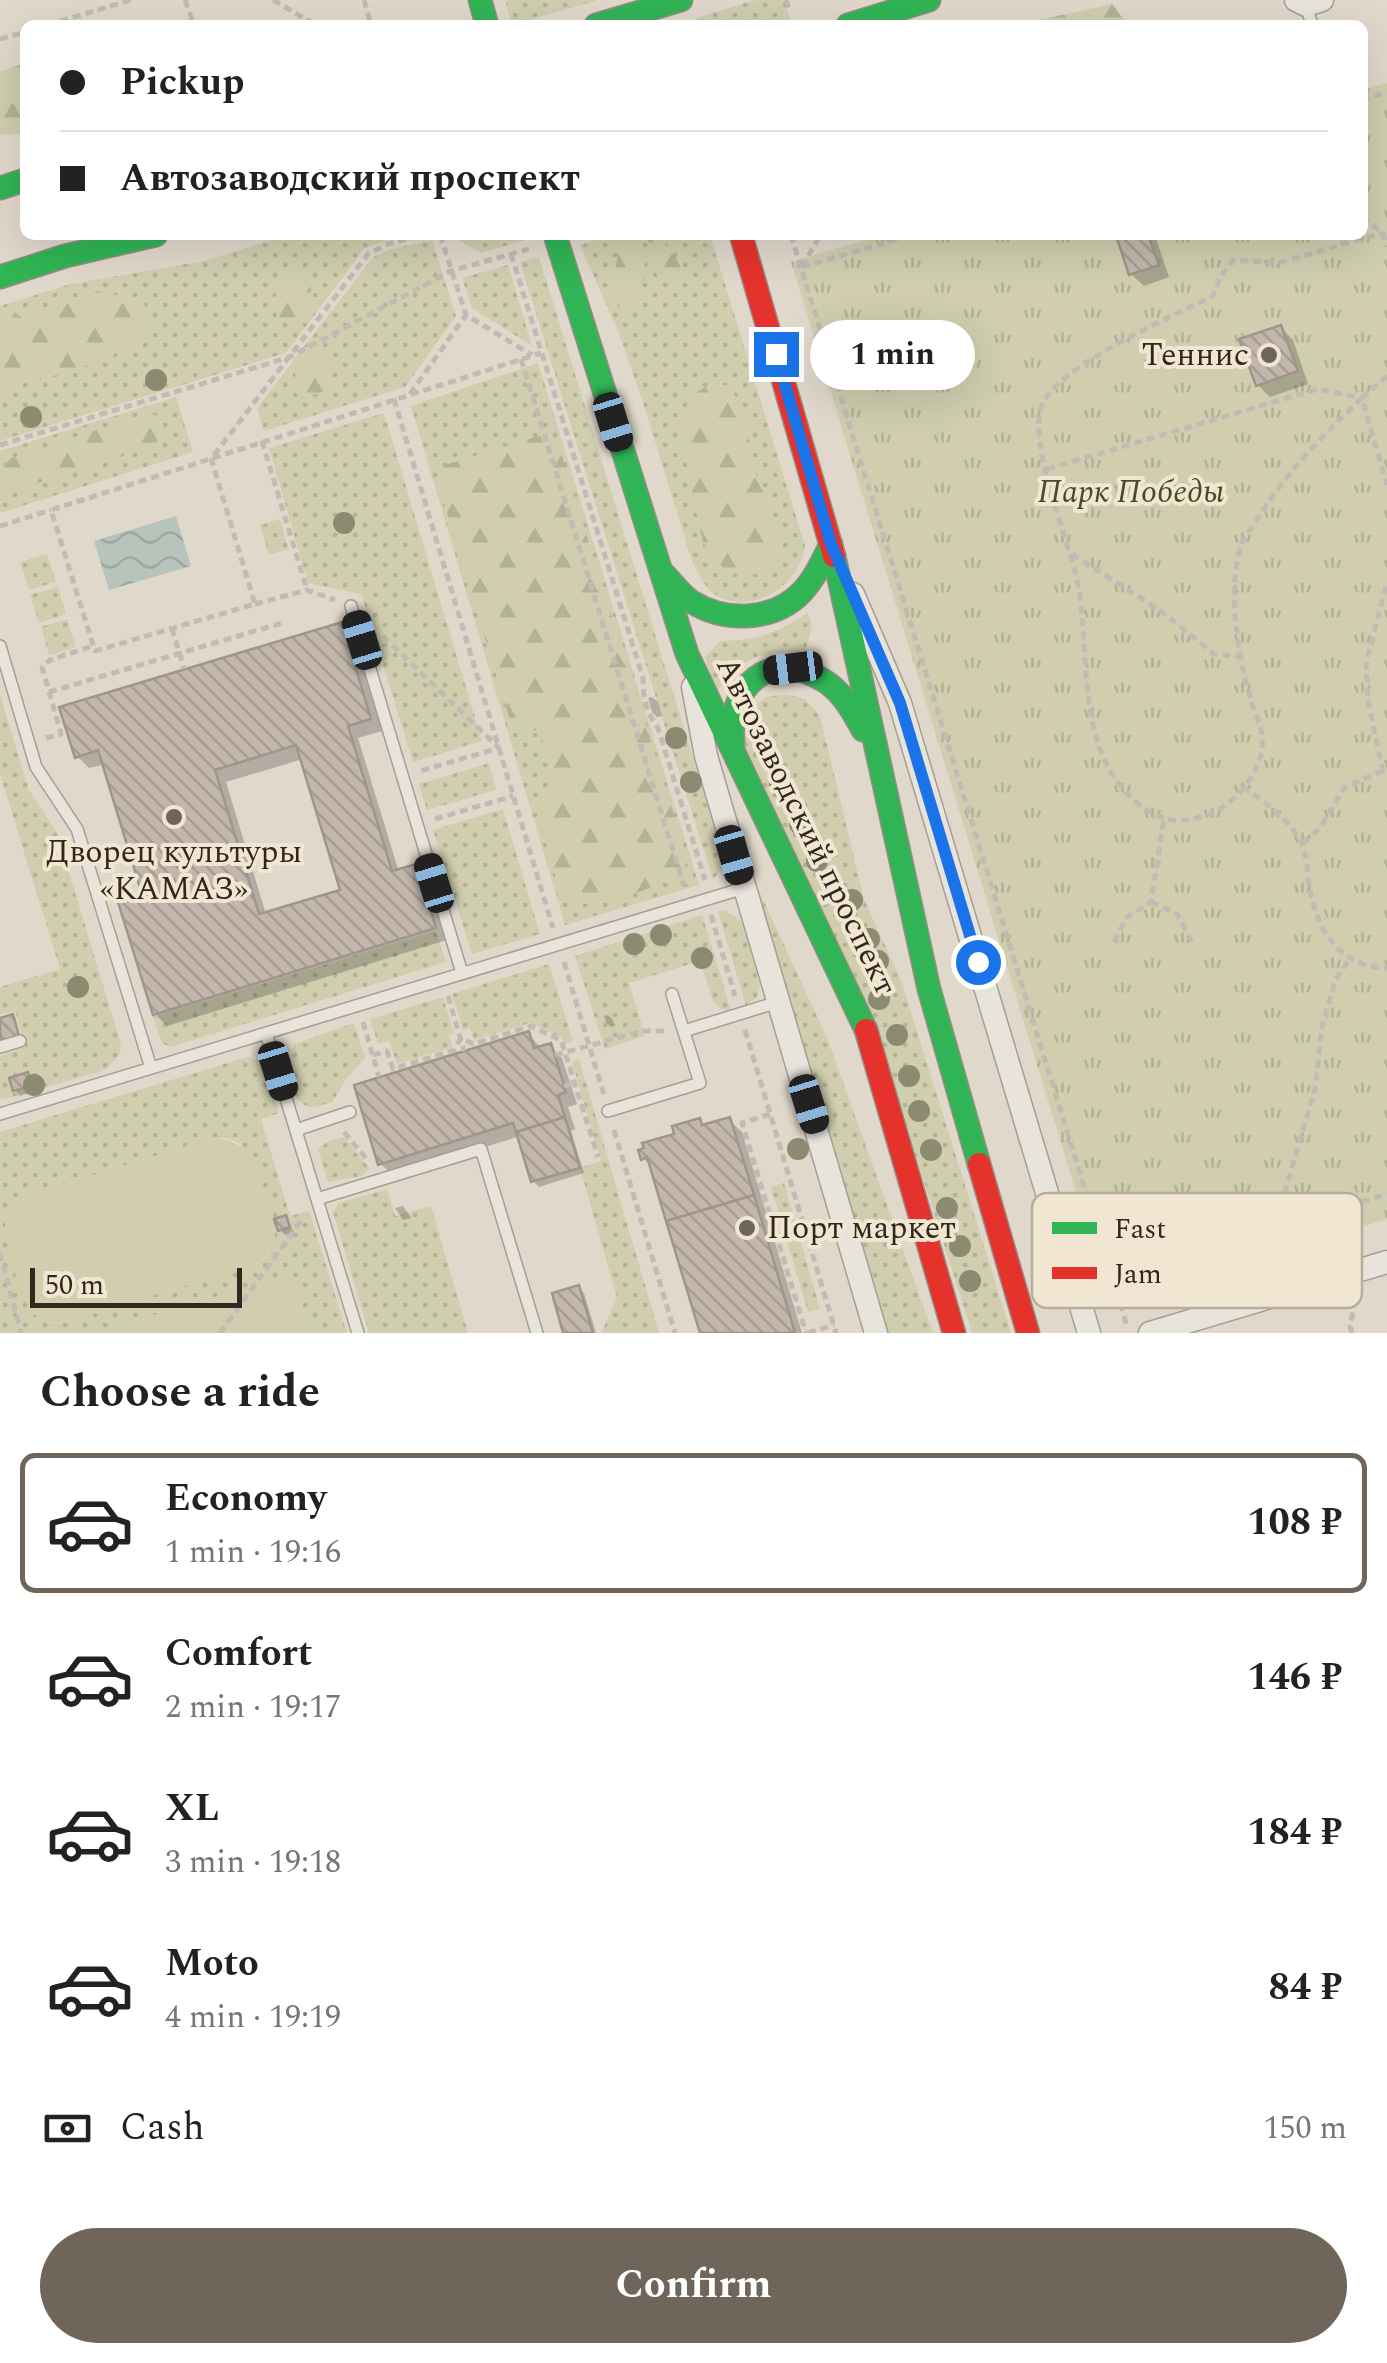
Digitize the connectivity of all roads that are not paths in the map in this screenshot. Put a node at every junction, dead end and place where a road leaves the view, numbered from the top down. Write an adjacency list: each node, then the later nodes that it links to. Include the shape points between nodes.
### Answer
1 (929, 0): 4 (street)
2 (673, 7): 3 (street)
3 (617, 20)
4 (864, 20)
5 (75, 240): 9 (street)
6 (134, 240): 9 (street)
7 (550, 240): 12 (street, Автозаводский проспект)
8 (742, 240): 11 (street, Автозаводский проспект)
9 (64, 256): 10 (street)
10 (0, 277)
11 (831, 544): 12 (street, via 800,594 754,616 722,615 689,600); 16 (street, Автозаводский проспект); 31 (street, via 900,703)
12 (658, 567): 15 (street, Автозаводский проспект)
13 (351, 606): 19 (lane)
14 (0, 646): 26 (lane, via 36,767 77,830)
15 (687, 654): 17 (street, Автозаводский проспект); 18 (street, via 706,756)
16 (874, 746): 17 (street, via 839,694 793,668 751,679 737,694 730,716); 41 (street, Автозаводский проспект, via 929,989)
17 (738, 759): 40 (street, Автозаводский проспект, via 865,1025)
18 (744, 888): 19 (lane); 21 (street)
19 (462, 974): 23 (lane)
20 (672, 994): 22 (lane)
21 (778, 1002): 22 (lane); 39 (street)
22 (684, 1031): 27 (lane, via 700,1083)
23 (266, 1033): 26 (lane); 30 (lane)
24 (20, 1041): 25 (lane)
25 (0, 1047)
26 (152, 1068): 29 (lane)
27 (608, 1111)
28 (350, 1112): 30 (lane)
29 (0, 1114)
30 (296, 1130): 32 (lane)
31 (1047, 1193)
32 (317, 1199): 37 (lane); 38 (lane, via 481,1149)
33 (1387, 1262): 34 (street)
34 (1362, 1270)
35 (1082, 1308): 42 (street)
36 (1233, 1308): 43 (street)
37 (358, 1333)
38 (537, 1333)
39 (876, 1333)
40 (954, 1333)
41 (1028, 1333)
42 (1089, 1333)
43 (1150, 1333)

